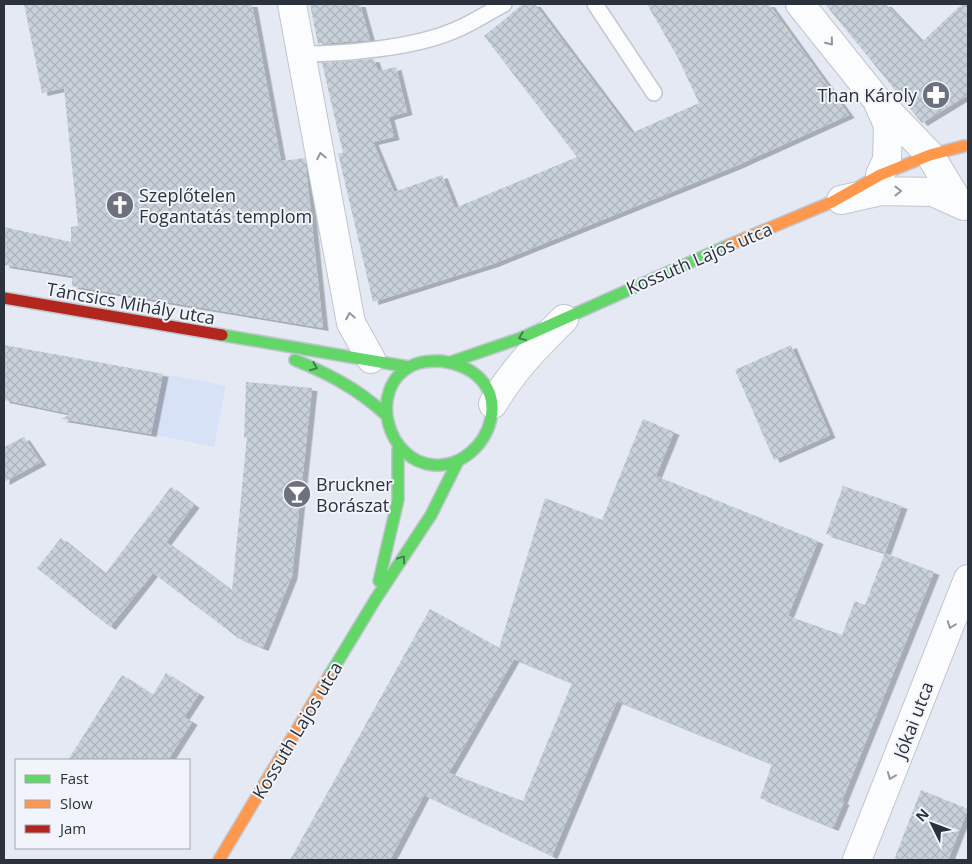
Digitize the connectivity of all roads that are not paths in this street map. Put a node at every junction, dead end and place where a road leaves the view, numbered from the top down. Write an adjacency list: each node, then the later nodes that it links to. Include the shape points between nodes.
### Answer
1 (292, 4): 5 (street)
2 (504, 4): 5 (lane, via 453,31 400,45)
3 (595, 4): 6 (lane)
4 (800, 4): 7 (street, one-way to 7)
5 (301, 54): 16 (street, one-way to 5, via 351,323)
6 (654, 94)
7 (877, 100): 9 (street); 10 (street, via 888,125 887,160)
8 (966, 145): 9 (street, Kossuth Lajos utca); 11 (street, via 953,162)
9 (930, 155): 10 (street, Kossuth Lajos utca); 11 (street)
10 (880, 175): 12 (street, Kossuth Lajos utca)
11 (959, 199): 12 (street, Kossuth Lajos utca, one-way to 11, via 881,191 933,192)
12 (832, 202): 14 (street, Kossuth Lajos utca)
13 (4, 298): 15 (street, Táncsics Mihály utca)
14 (566, 317): 17 (street, Kossuth Lajos utca, one-way to 17, via 521,338); 19 (street, Kossuth Lajos utca, via 529,353)
15 (252, 342): 16 (street, Táncsics Mihály utca); 20 (street, Táncsics Mihály utca, one-way to 20, via 348,383 364,393)
16 (371, 360): 18 (street, Táncsics Mihály utca)
17 (451, 362): 18 (street, via 425,362); 19 (street, via 478,376 488,389)
18 (409, 367): 20 (street, via 392,387)
19 (493, 404): 22 (street, via 490,424 480,441)
20 (385, 414): 21 (street)
21 (398, 449): 22 (street, via 412,459 431,465 442,466); 24 (street, Kossuth Lajos utca, via 398,500)
22 (458, 461): 24 (street, Kossuth Lajos utca, one-way to 22, via 431,515)
23 (968, 580): 26 (street, Jókai utca, one-way to 26)
24 (375, 600): 25 (street, Kossuth Lajos utca)
25 (218, 860)
26 (857, 860)

